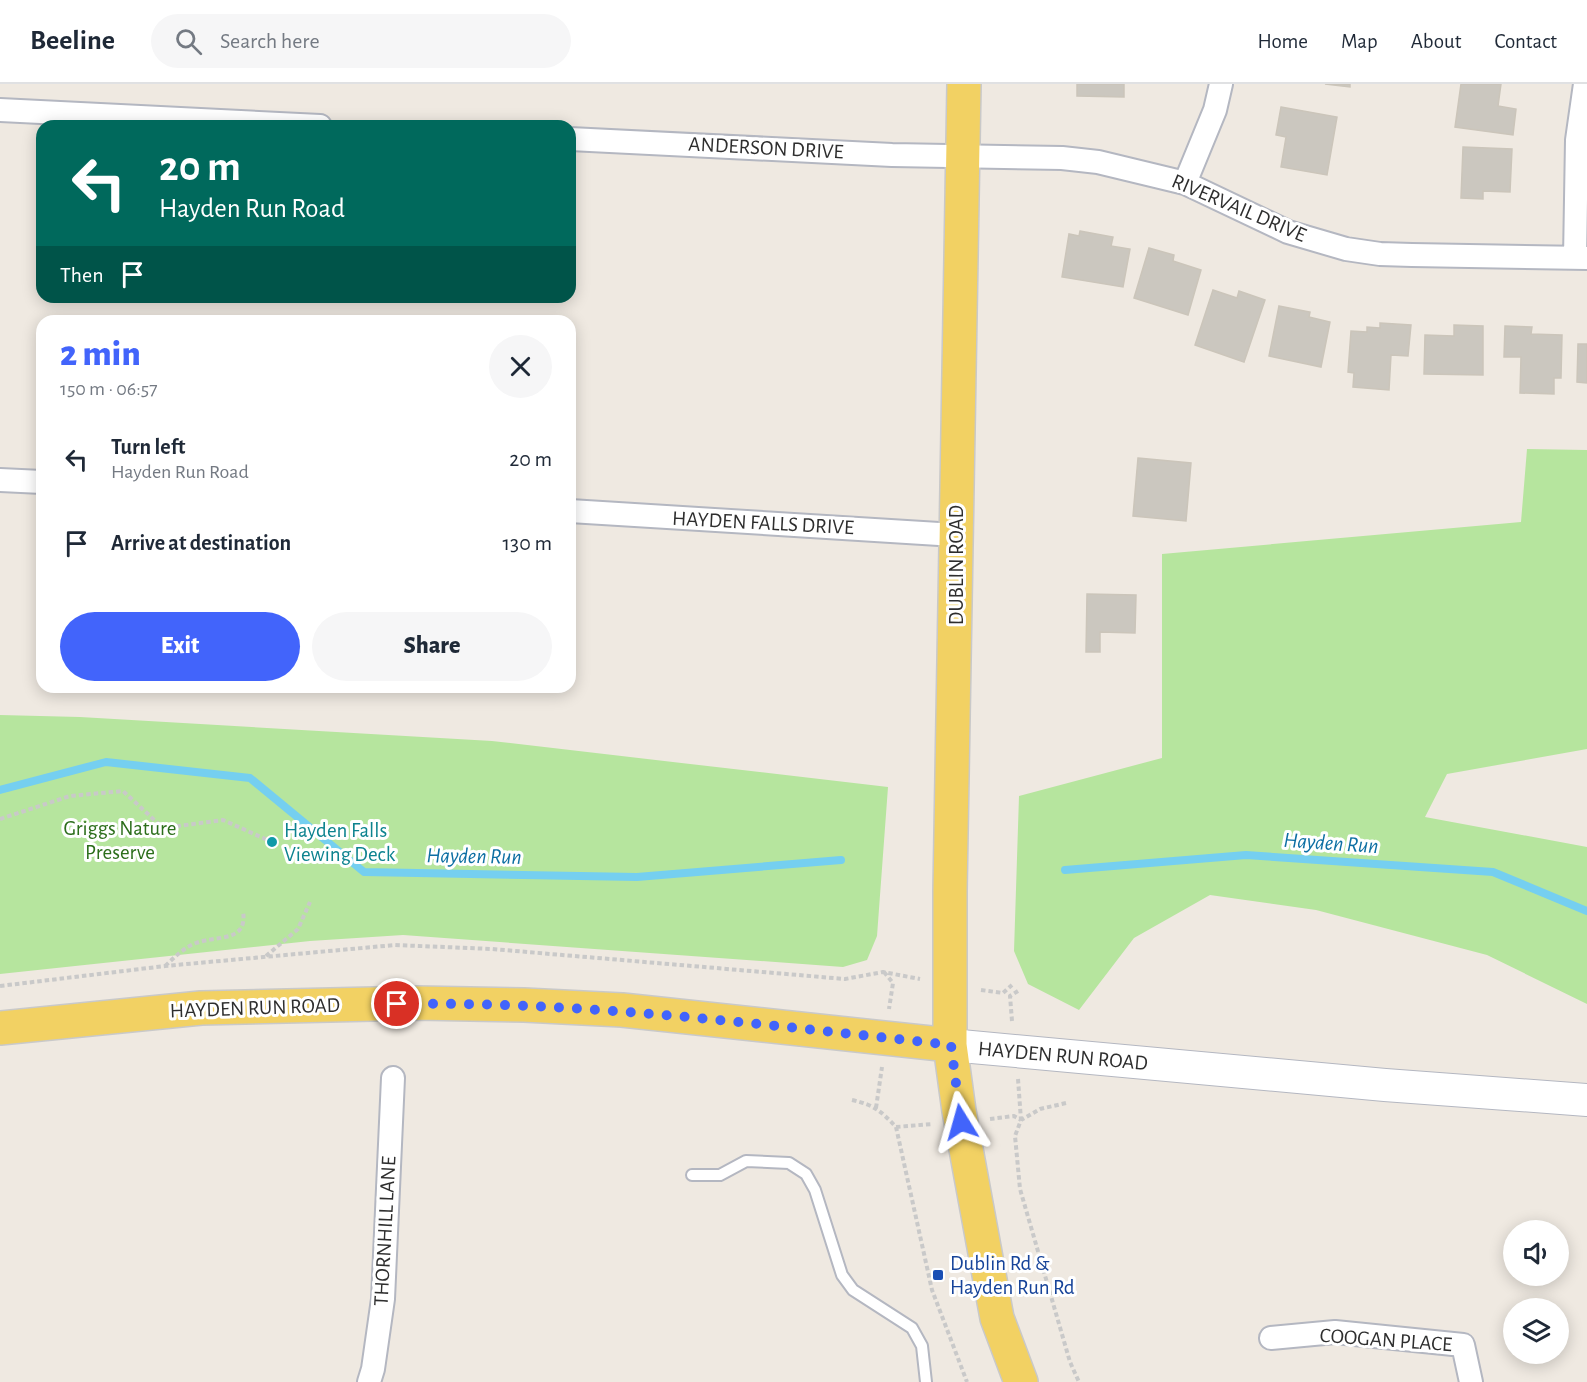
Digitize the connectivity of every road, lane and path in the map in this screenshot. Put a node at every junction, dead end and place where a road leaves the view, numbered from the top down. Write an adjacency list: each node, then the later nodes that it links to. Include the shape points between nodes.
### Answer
1 (964, 84): 7 (main road, DUBLIN ROAD)
2 (1221, 84): 8 (street, via 1215,110)
3 (1585, 84): 9 (street, via 1577,140)
4 (0, 110): 5 (street)
5 (200, 120)
6 (576, 139): 7 (street, ANDERSON DRIVE)
7 (963, 156): 8 (street, RIVERVAIL DRIVE, via 1098,162); 13 (main road, DUBLIN ROAD)
8 (1185, 183): 9 (street, RIVERVAIL DRIVE, via 1288,232 1346,249 1380,254)
9 (1581, 258)
10 (0, 480): 11 (street)
11 (36, 482)
12 (576, 512): 13 (street, HAYDEN FALLS DRIVE)
13 (955, 535): 23 (main road, DUBLIN ROAD)
14 (0, 819): 15 (path, via 70,796 123,791 163,828 223,820)
15 (272, 842)
16 (310, 902): 18 (path, via 297,929)
17 (243, 911): 19 (path, via 245,922 241,930 198,942)
18 (265, 956): 19 (path); 20 (path, via 395,945 492,949 846,980)
19 (165, 966): 21 (path)
20 (883, 972)
21 (0, 986)
22 (0, 1028): 23 (main road, HAYDEN RUN ROAD, via 201,1008 477,1004 622,1010)
23 (951, 1045): 26 (main road, HAYDEN RUN ROAD); 33 (main road, DUBLIN ROAD, via 959,1111 997,1318)
24 (393, 1078): 30 (street, THORNHILL LANE, via 383,1299)
25 (852, 1100): 32 (path, via 881,1111 896,1127 932,1290)
26 (1587, 1100)
27 (1066, 1103): 34 (path, via 1040,1109 1022,1120 1015,1136 1020,1189)
28 (692, 1175): 31 (lane, via 720,1175 746,1161 789,1163 806,1174 815,1190 842,1275 853,1290 912,1328 922,1346)
29 (1271, 1338): 35 (street, COOGAN PLACE, via 1335,1332 1463,1345)
30 (369, 1382)
31 (926, 1382)
32 (967, 1382)
33 (1021, 1382)
34 (1079, 1382)
35 (1471, 1382)

